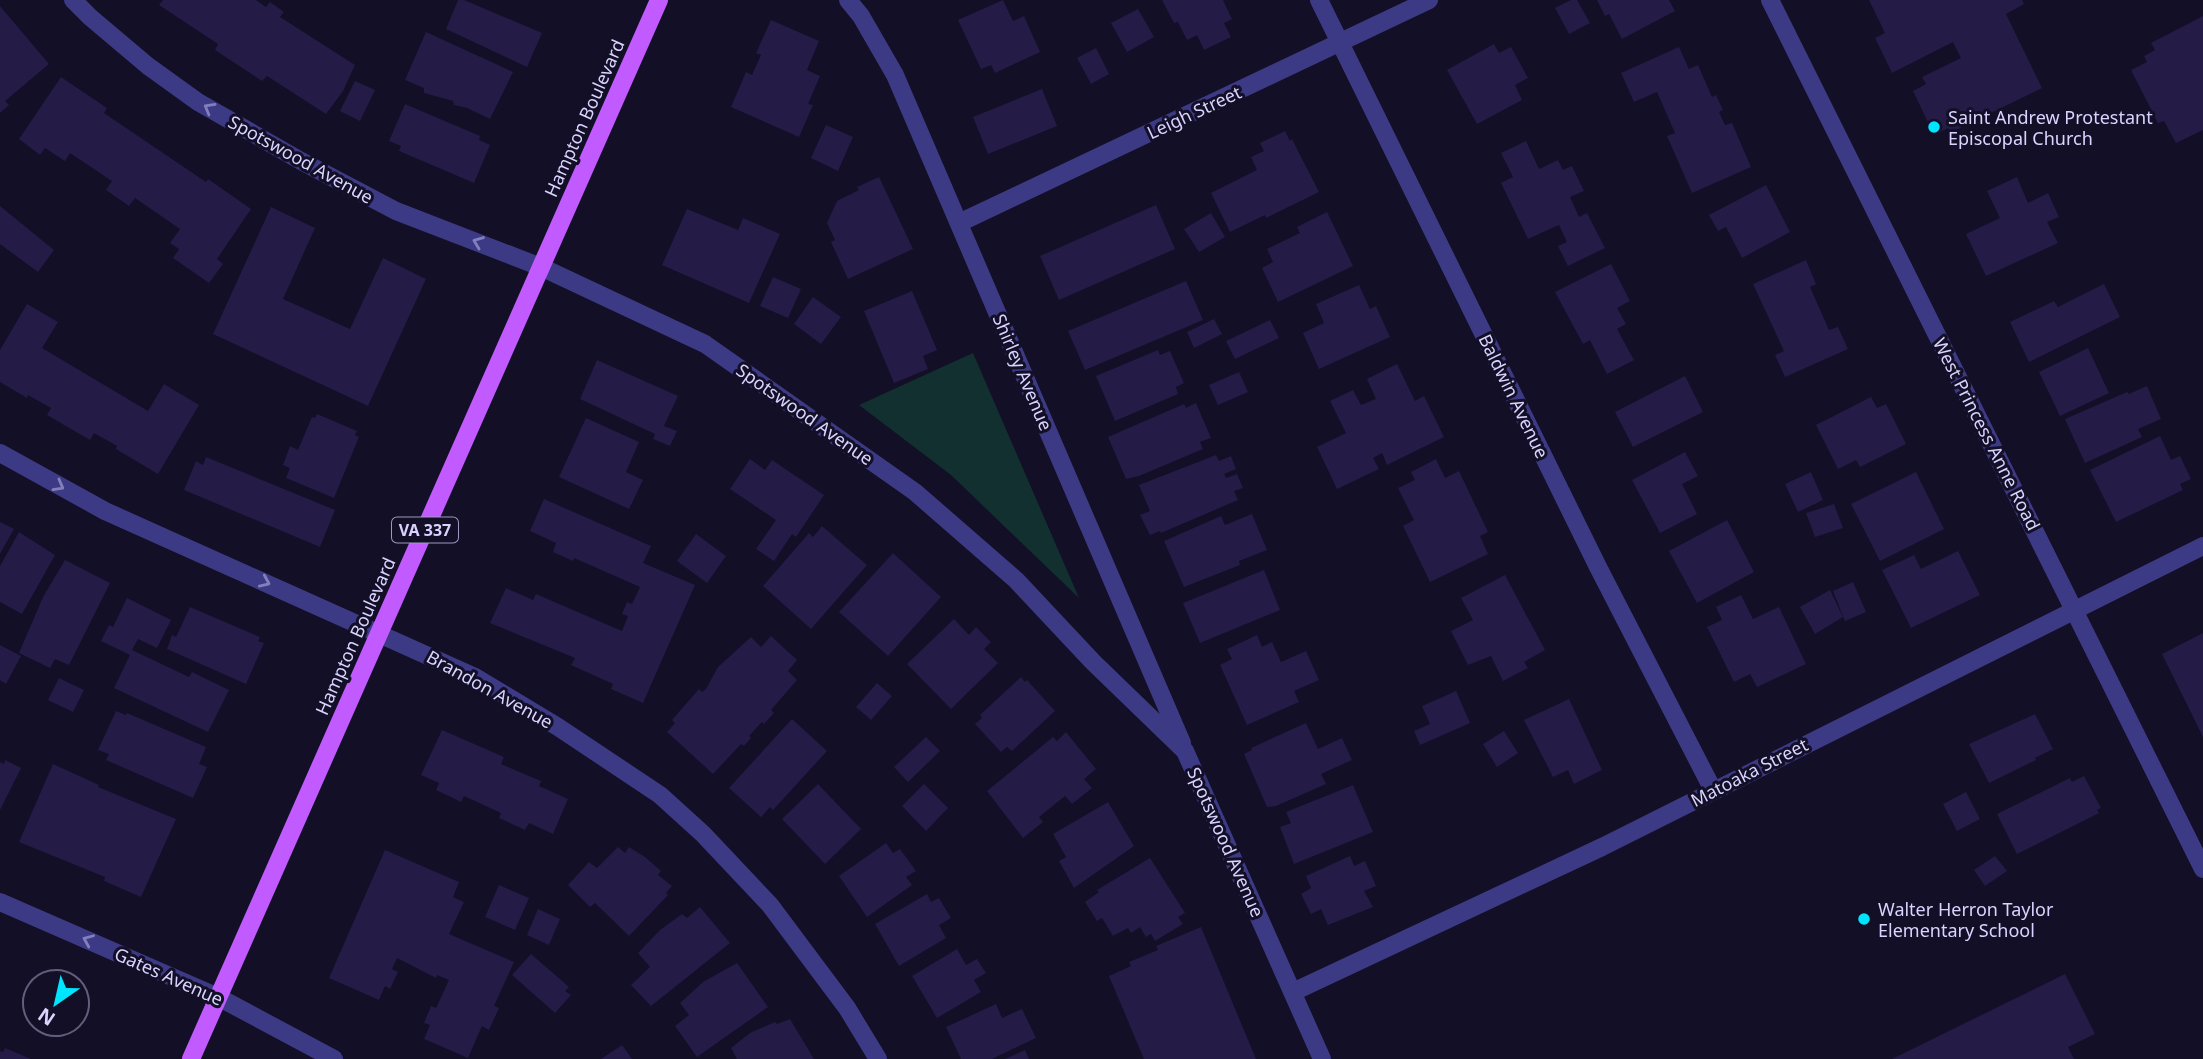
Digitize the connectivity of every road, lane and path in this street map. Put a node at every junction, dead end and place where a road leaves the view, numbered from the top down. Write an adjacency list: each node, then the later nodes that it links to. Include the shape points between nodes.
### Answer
1 (73, 0): 9 (street, Spotswood Avenue, one-way to 1, via 396,211 302,162 158,74)
2 (659, 0): 9 (main road, Hampton Boulevard / VA 337)
3 (848, 0): 8 (street, Shirley Avenue, via 895,75)
4 (1319, 0): 7 (street, Baldwin Avenue)
5 (1429, 0): 7 (street, Leigh Street)
6 (1770, 0): 12 (street, West Princess Anne Road)
7 (1340, 44): 8 (street, Leigh Street); 15 (street, Baldwin Avenue)
8 (959, 223): 14 (street, Shirley Avenue)
9 (541, 267): 13 (main road, Hampton Boulevard / VA 337); 14 (street, Spotswood Avenue, via 705,344 915,492 1016,580)
10 (0, 453): 13 (street, Brandon Avenue, one-way to 13, via 105,511)
11 (2203, 546): 12 (street, Matoaka Street)
12 (2075, 610): 15 (street, Matoaka Street); 16 (street, West Princess Anne Road)
13 (380, 632): 19 (main road, Hampton Boulevard / VA 337); 22 (street, Brandon Avenue, via 475,677 660,795 770,905 847,1008)
14 (1185, 751): 18 (street, Spotswood Avenue)
15 (1713, 790): 18 (street, Matoaka Street)
16 (2203, 869)
17 (0, 902): 19 (street, Gates Avenue, one-way to 17)
18 (1293, 992): 23 (street, Spotswood Avenue)
19 (218, 997): 20 (main road, Hampton Boulevard / VA 337); 21 (street, Gates Avenue)
20 (191, 1059)
21 (334, 1059)
22 (878, 1059)
23 (1322, 1059)

